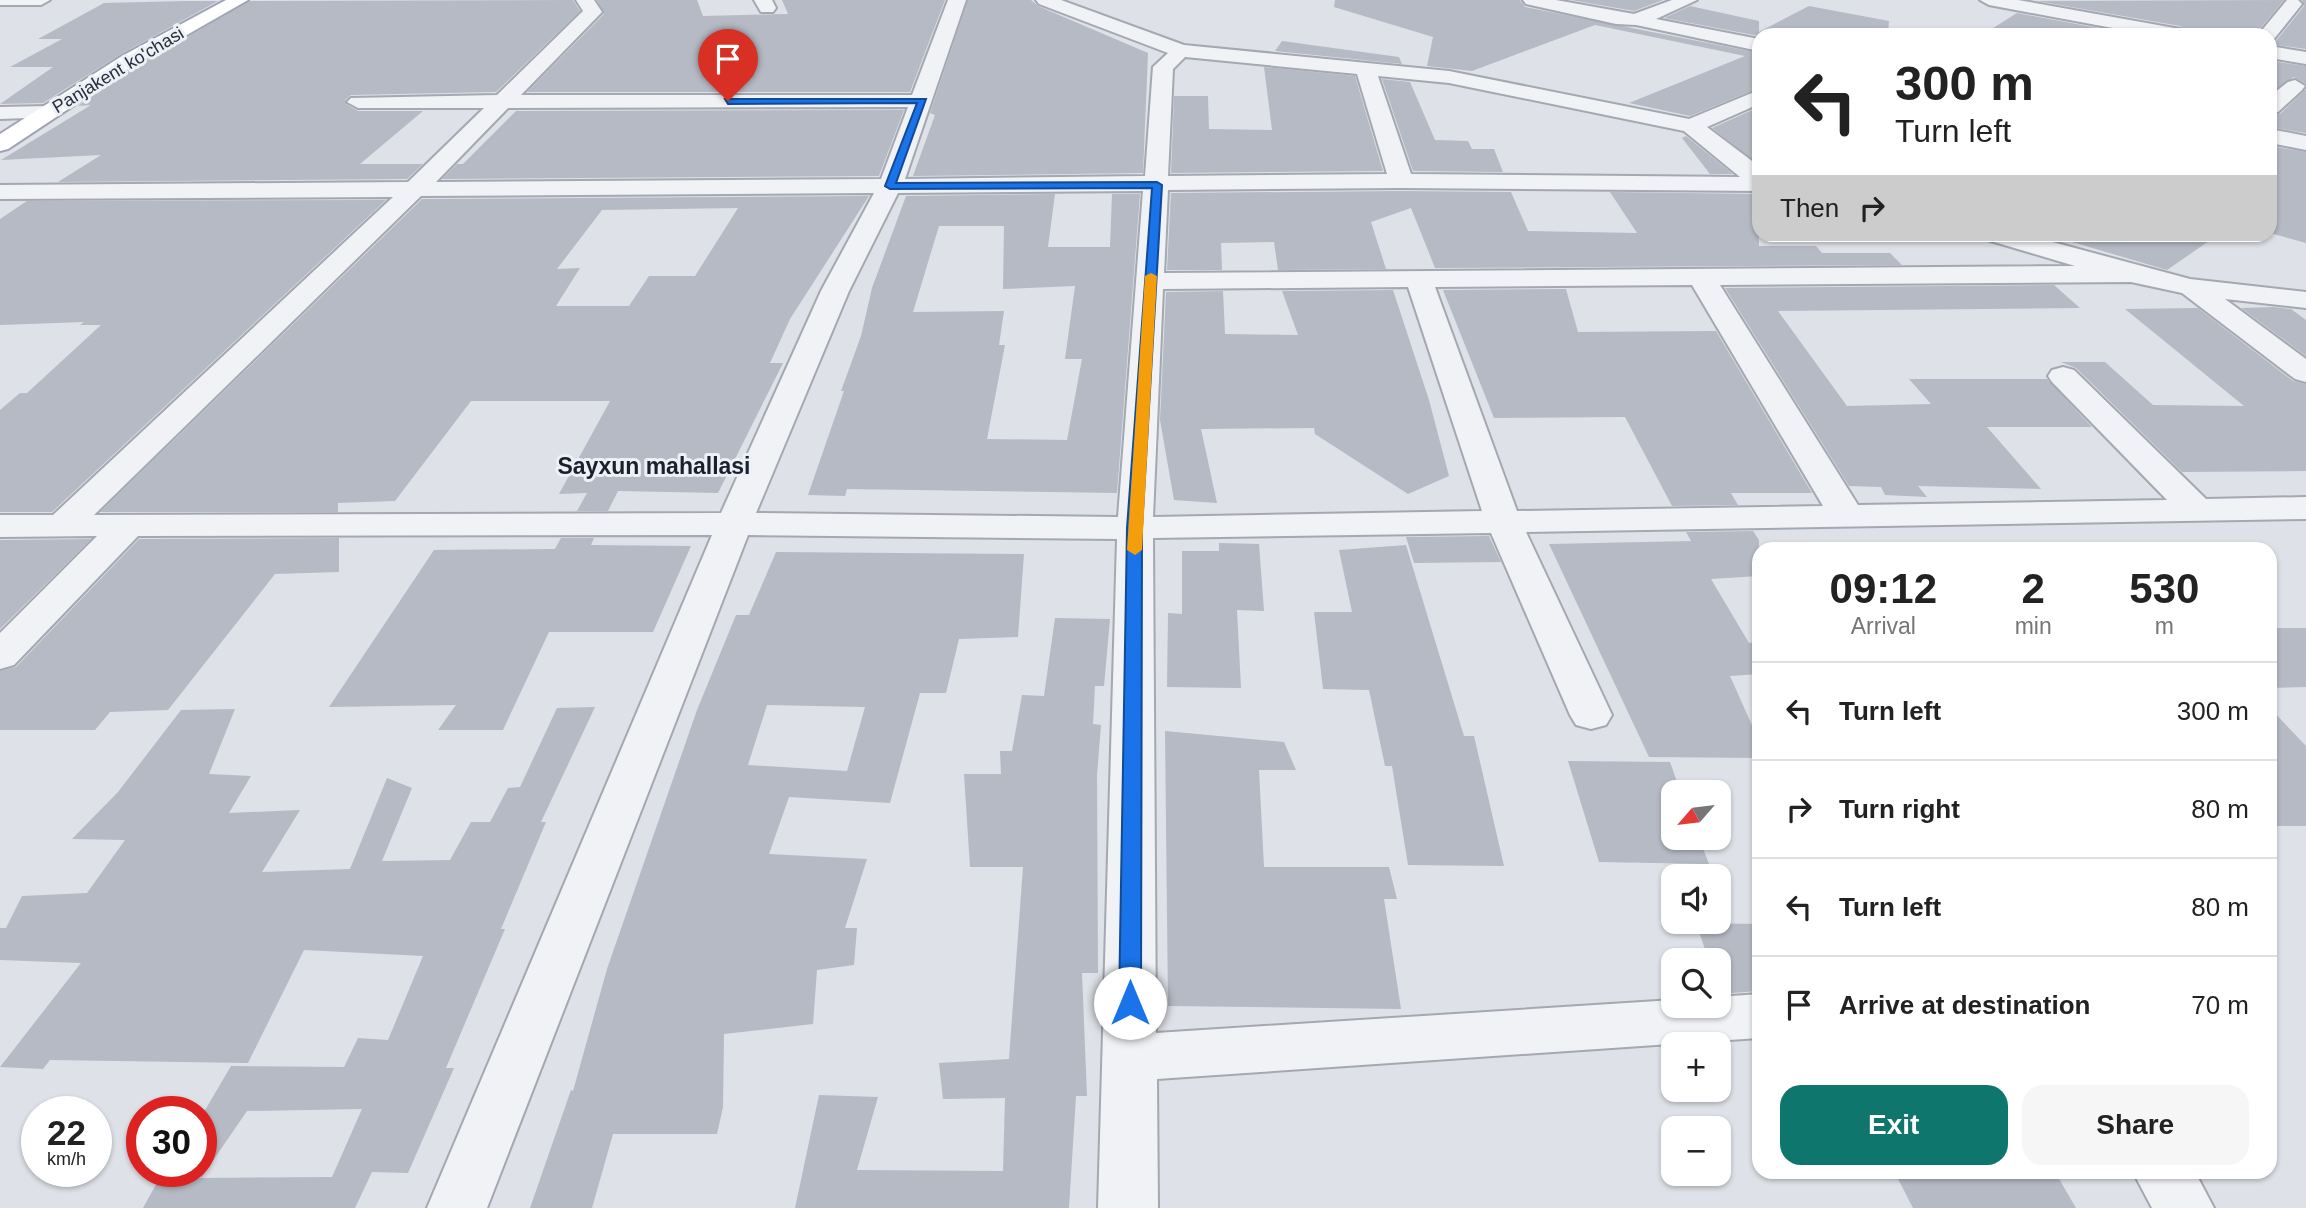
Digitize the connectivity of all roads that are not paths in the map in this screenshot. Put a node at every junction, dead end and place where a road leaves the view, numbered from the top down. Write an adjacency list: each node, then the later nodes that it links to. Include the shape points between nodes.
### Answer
1 (0, 0): 2 (street)
2 (41, 0)
3 (239, 0): 26 (main road, Panjakent ko'chasi, via 128,60)
4 (585, 0): 22 (street, via 593,12)
5 (957, 0): 23 (street)
6 (1045, 0): 16 (street)
7 (1532, 0): 12 (street)
8 (1688, 0): 12 (street)
9 (1989, 0): 13 (street)
10 (2268, 0): 11 (street)
11 (2300, 5): 14 (street)
12 (1636, 20): 15 (street)
13 (2142, 28)
14 (2275, 28)
15 (1752, 44)
16 (1181, 51): 19 (street); 35 (street, via 1163,67)
17 (2277, 52): 18 (street)
18 (2306, 58)
19 (1366, 68): 28 (street, via 1449,77); 33 (street)
20 (2295, 86): 24 (street)
21 (1752, 99): 28 (street)
22 (505, 101): 23 (street); 25 (street); 37 (street)
23 (922, 101): 36 (street)
24 (2277, 101)
25 (358, 102)
26 (48, 112): 27 (street); 31 (main road, Panjakent ko'chasi)
27 (0, 113)
28 (1690, 126): 32 (street)
29 (2277, 137): 30 (street)
30 (2306, 143)
31 (0, 144)
32 (1752, 176)
33 (1401, 181): 34 (street); 35 (street)
34 (1752, 183)
35 (1157, 185): 36 (street); 43 (street)
36 (890, 186): 37 (street); 53 (street, via 835,290)
37 (416, 188): 38 (street); 56 (street)
38 (0, 192)
39 (2058, 242): 40 (street)
40 (2131, 274): 42 (street); 44 (street)
41 (1418, 277): 42 (street); 43 (street); 52 (street)
42 (1701, 277): 50 (street)
43 (1151, 281): 57 (street)
44 (2190, 287): 45 (street); 46 (street)
45 (2306, 300)
46 (2306, 373)
47 (2063, 376): 49 (street)
48 (2306, 508): 49 (street)
49 (2198, 510): 50 (street)
50 (1847, 516): 51 (street)
51 (1763, 517): 52 (street); 58 (street)
52 (1503, 520): 57 (street); 60 (street)
53 (735, 524): 54 (street); 57 (street); 64 (street)
54 (129, 525): 56 (street); 59 (street)
55 (0, 526): 56 (street)
56 (62, 526)
57 (1135, 528): 62 (street)
58 (1779, 542)
59 (0, 656)
60 (1591, 715)
61 (1752, 1016): 62 (street)
62 (1129, 1058): 65 (street)
63 (2166, 1179): 66 (street)
64 (457, 1208)
65 (1128, 1208)
66 (2184, 1208)

